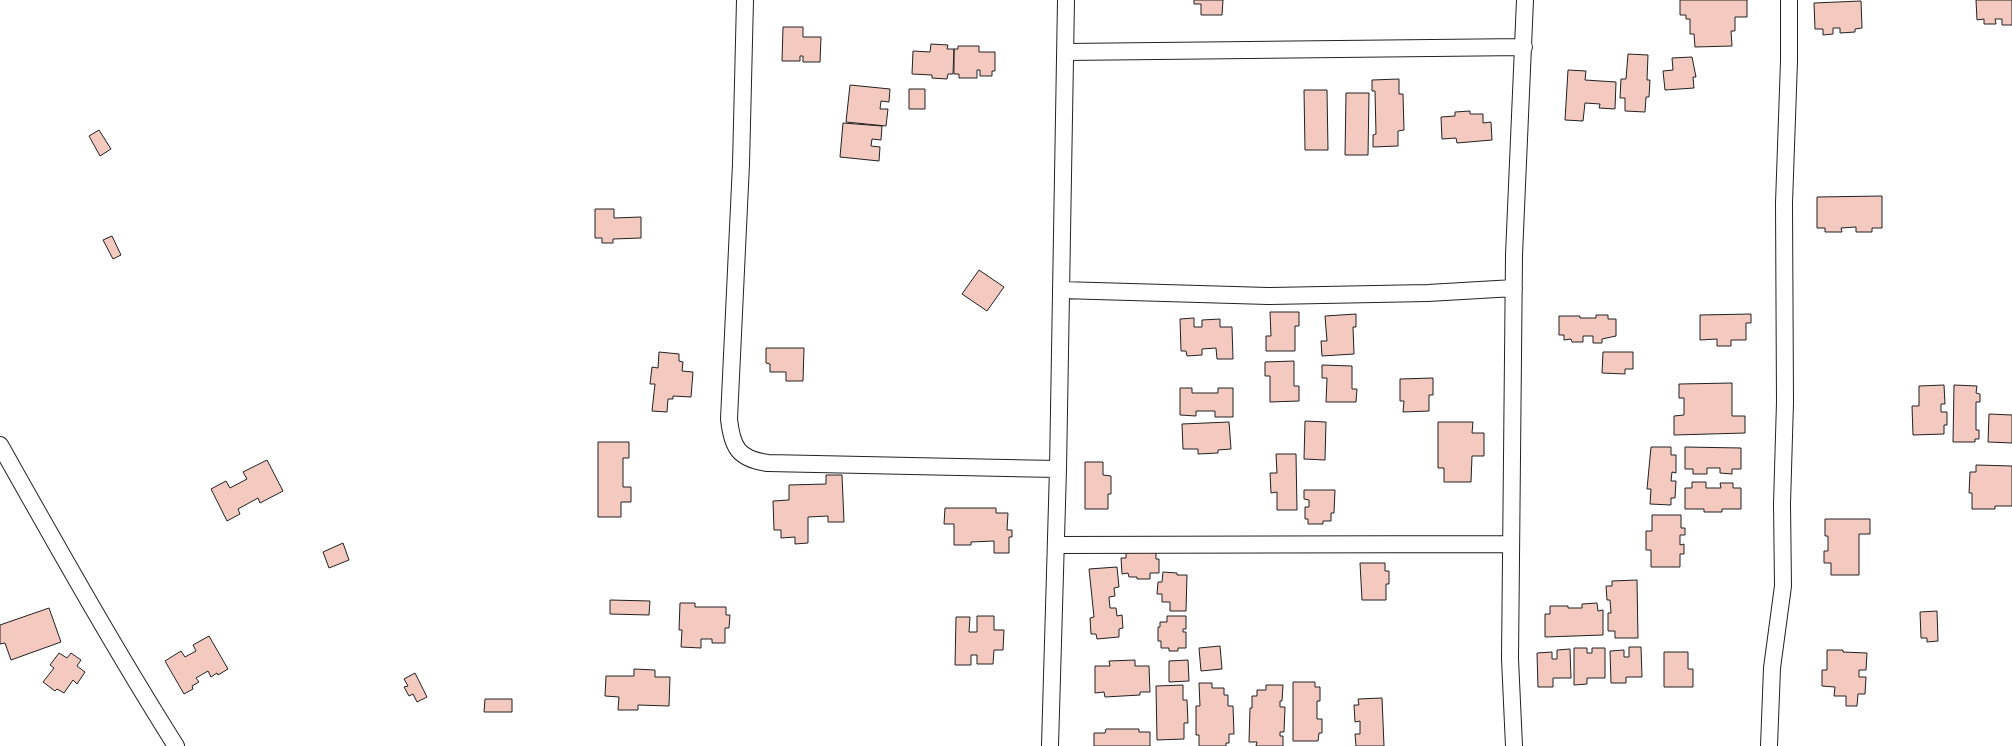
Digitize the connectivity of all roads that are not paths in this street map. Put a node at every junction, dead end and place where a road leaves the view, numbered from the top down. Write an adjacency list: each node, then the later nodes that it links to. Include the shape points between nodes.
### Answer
1 (745, 0): 10 (street, via 729,419 736,449 755,461 768,463)
2 (1066, 0): 6 (street)
3 (1525, 0): 5 (street)
4 (1789, 0): 16 (street, via 1784,203 1782,586 1772,668)
5 (1524, 47): 6 (street); 7 (street)
6 (1065, 52): 8 (street)
7 (1514, 288): 8 (street, via 1268,296); 11 (street)
8 (1061, 290): 10 (street)
9 (0, 445): 13 (street, via 82,592)
10 (1058, 469): 12 (street)
11 (1511, 544): 12 (street); 15 (street, via 1510,659)
12 (1056, 545): 14 (street)
13 (176, 746)
14 (1050, 746)
15 (1514, 746)
16 (1769, 746)

